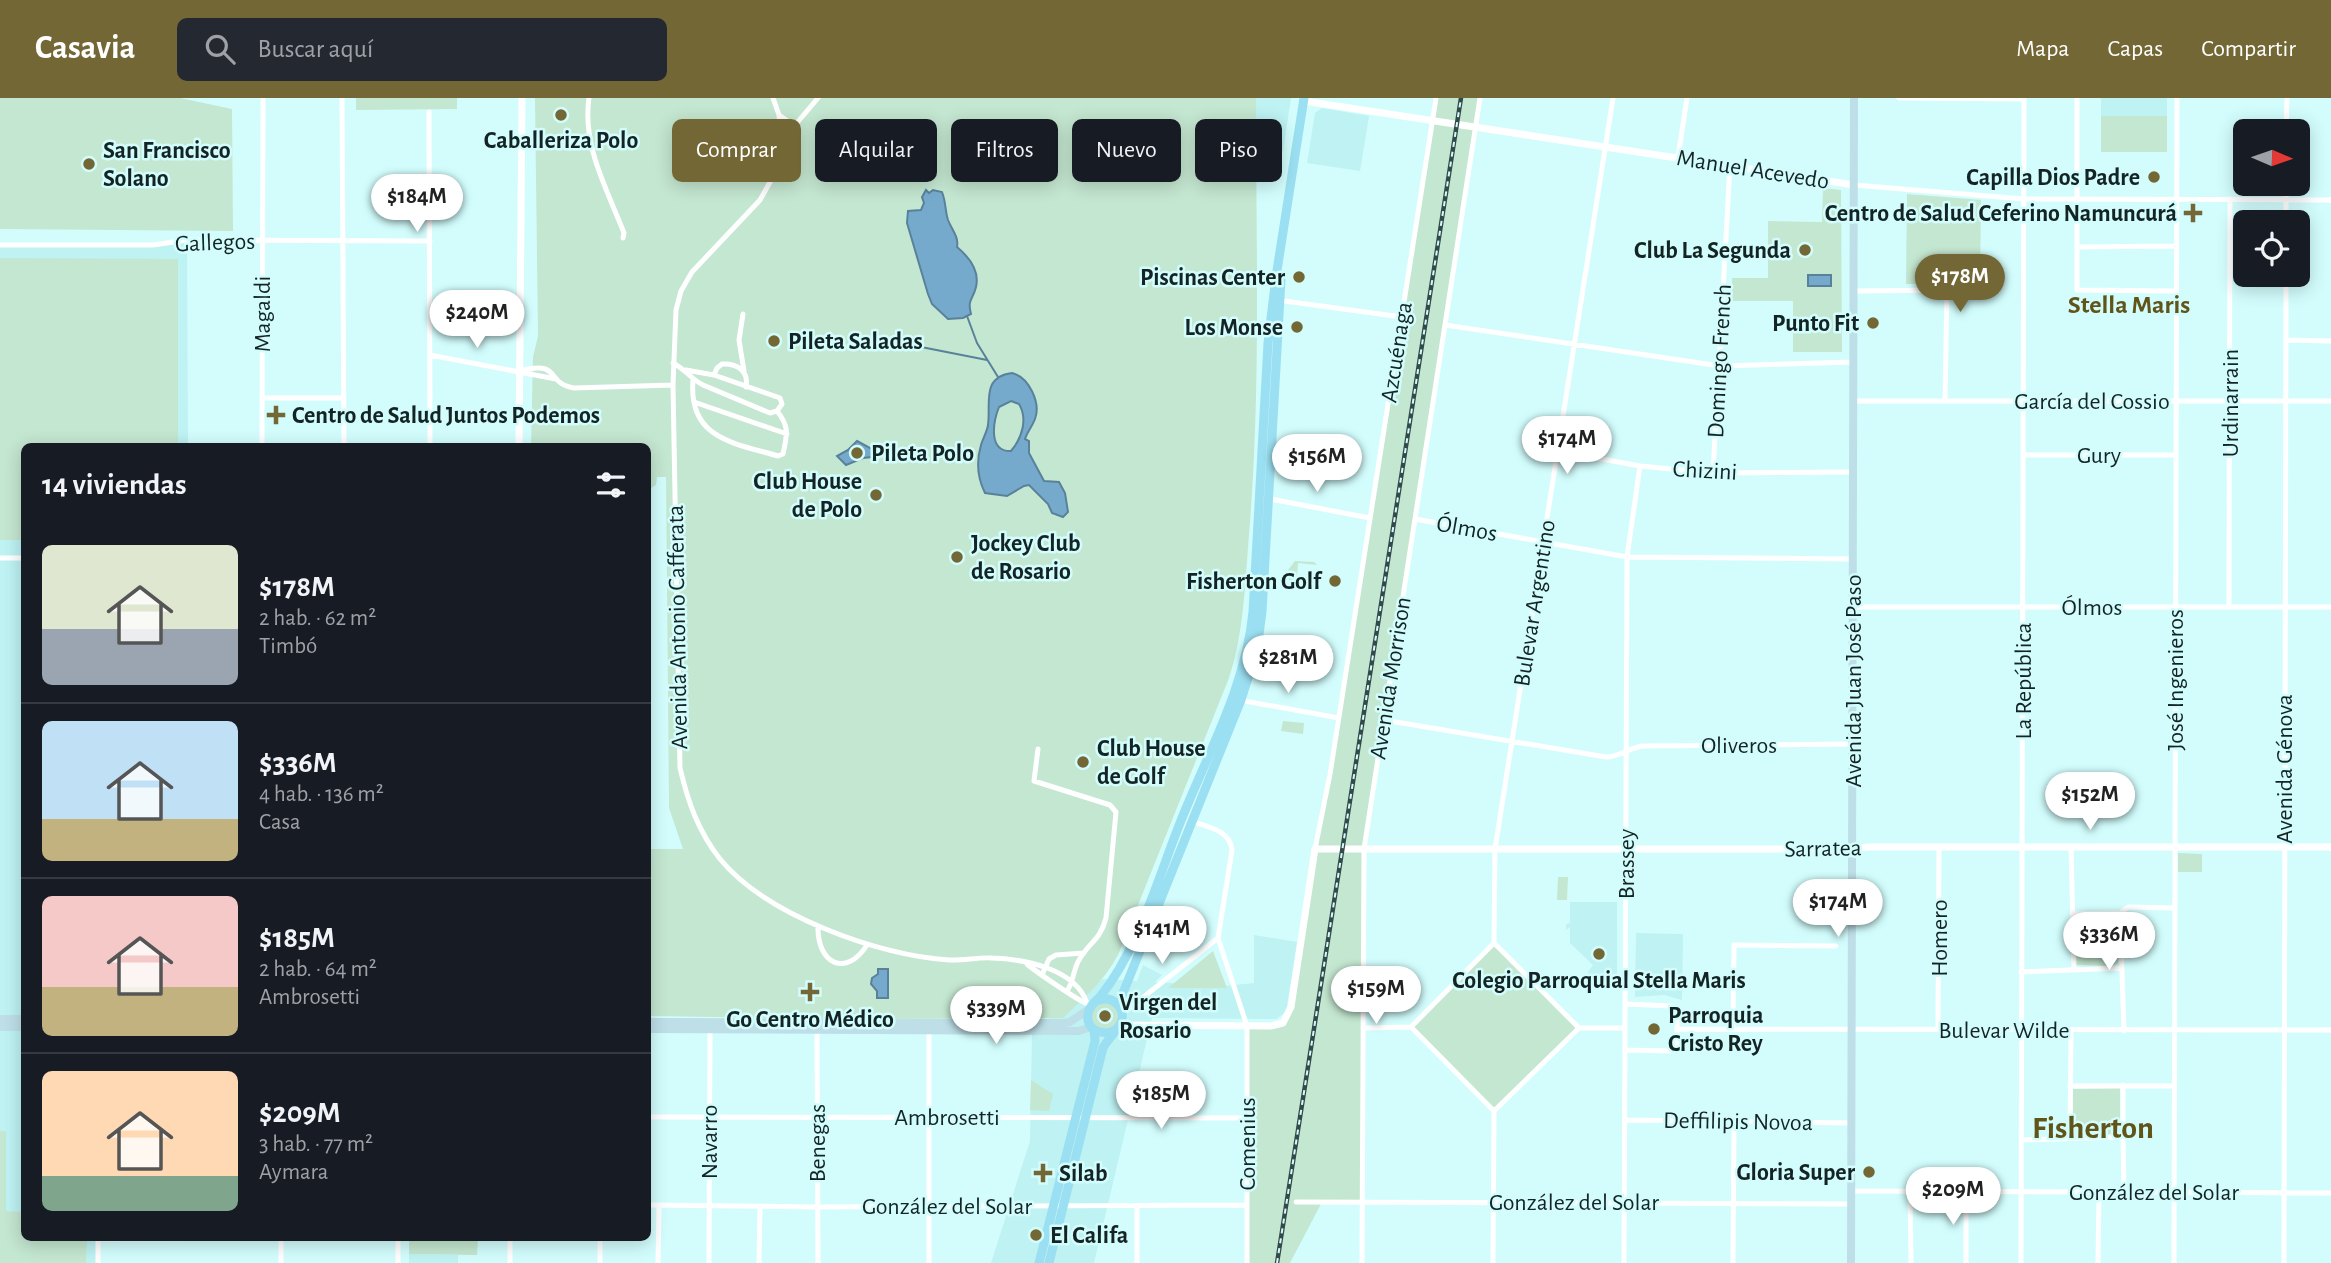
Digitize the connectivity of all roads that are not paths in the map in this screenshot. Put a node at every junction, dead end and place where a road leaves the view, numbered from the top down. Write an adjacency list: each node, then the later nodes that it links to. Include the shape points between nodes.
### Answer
1 (263, 98): 39 (street, Magaldi)
2 (342, 98): 40 (street)
3 (522, 98): 60 (street)
4 (589, 98): 38 (street, via 592,150)
5 (773, 98): 19 (street)
6 (818, 98): 22 (street, Avenida Antonio Cafferata)
7 (1436, 98): 23 (street, Azcuénaga)
8 (1480, 98): 25 (street, Avenida Morrison)
9 (1613, 98): 26 (street, Bulevar Argentino)
10 (1687, 98): 27 (street)
11 (1854, 98): 30 (main road, Avenida Juan José Paso)
12 (1899, 98): 13 (street)
13 (2024, 98): 31 (street, La República)
14 (2077, 98): 32 (street)
15 (2177, 98): 33 (street, José Ingenieros)
16 (2287, 98): 24 (street)
17 (1304, 99): 23 (street, Manuel Acevedo); 48 (main road)
18 (429, 112): 41 (street)
19 (779, 115): 20 (street); 21 (street)
20 (779, 119)
21 (785, 119)
22 (800, 119)
23 (1433, 119): 25 (street, Manuel Acevedo); 50 (street, Azcuénaga)
24 (2286, 119)
25 (1475, 126): 26 (street, Manuel Acevedo); 51 (street, Avenida Morrison)
26 (1606, 146): 27 (street, Manuel Acevedo); 54 (street, Bulevar Argentino)
27 (1678, 157): 28 (street, Manuel Acevedo)
28 (1730, 165): 30 (street, Manuel Acevedo); 58 (street, Domingo French)
29 (770, 182): 57 (street, Avenida Antonio Cafferata, via 760,200 705,256 681,291)
30 (1854, 185): 31 (street, Manuel Acevedo); 46 (main road, Avenida Juan José Paso)
31 (2024, 199): 32 (street, Manuel Acevedo); 71 (street, La República)
32 (2077, 199): 33 (street, Manuel Acevedo); 44 (street)
33 (2176, 199): 34 (street, Manuel Acevedo); 43 (street, José Ingenieros)
34 (2230, 199): 35 (street, Manuel Acevedo); 73 (street, Urdinarrain)
35 (2286, 199): 36 (street, Manuel Acevedo); 37 (street)
36 (2331, 200)
37 (2286, 210)
38 (623, 238)
39 (262, 240): 40 (street, Gallegos); 42 (street, Gallegos); 67 (street, Magaldi)
40 (342, 241): 41 (street, Gallegos); 68 (street)
41 (430, 241): 55 (street)
42 (0, 245)
43 (2176, 246): 44 (street); 47 (street, José Ingenieros)
44 (2077, 247): 47 (street, via 2077,290)
45 (2286, 287): 52 (street, Avenida Génova)
46 (1854, 291): 56 (main road, Avenida Juan José Paso); 70 (street, via 1947,290)
47 (2176, 291): 72 (street, José Ingenieros)
48 (1276, 300): 50 (street); 89 (main road)
49 (743, 314): 61 (street, via 739,340)
50 (1402, 317): 90 (street, Azcuénaga)
51 (1445, 325): 54 (street); 91 (street, Avenida Morrison)
52 (2286, 340): 53 (street); 74 (street, Avenida Génova)
53 (2331, 341)
54 (1574, 346): 58 (street); 83 (street, Bulevar Argentino)
55 (430, 355): 60 (street); 81 (street)
56 (1853, 362): 58 (street); 69 (main road, Avenida Juan José Paso)
57 (674, 363): 59 (street); 65 (street, Avenida Antonio Cafferata)
58 (1720, 366): 88 (street, Domingo French)
59 (685, 369): 62 (street); 64 (street)
60 (519, 371): 63 (street); 63 (street, via 544,367); 82 (street)
61 (744, 371): 62 (street, via 722,364); 66 (street)
62 (714, 375): 66 (street)
63 (556, 379): 65 (street, via 574,388)
64 (693, 380): 76 (street); 77 (street, via 770,413)
65 (673, 385): 125 (street, Avenida Antonio Cafferata, via 680,768 687,797 695,820 722,861 776,905)
66 (746, 387): 77 (street, via 780,398)
67 (262, 398): 68 (street); 79 (street, Magaldi)
68 (344, 398): 80 (street)
69 (1853, 401): 70 (street, García del Cossio); 87 (main road, Avenida Juan José Paso)
70 (1945, 401): 71 (street, García del Cossio)
71 (2023, 401): 72 (street, García del Cossio); 84 (street, La República)
72 (2176, 401): 73 (street, García del Cossio); 85 (street, José Ingenieros)
73 (2230, 401): 74 (street, García del Cossio); 100 (street, Urdinarrain)
74 (2285, 401): 75 (street, García del Cossio); 101 (street, Avenida Génova)
75 (2331, 401)
76 (694, 402): 78 (street); 78 (street, via 702,424 713,435 753,449 778,457 783,454)
77 (778, 411): 78 (street, via 786,421)
78 (787, 434)
79 (262, 443)
80 (344, 443)
81 (430, 443)
82 (519, 443)
83 (1558, 451): 86 (street, Chizini); 92 (street, Bulevar Argentino)
84 (2023, 455): 85 (street, Gury); 98 (street, La República)
85 (2176, 455): 99 (street, José Ingenieros)
86 (1640, 466): 88 (street, Chizini); 93 (street, Brassey)
87 (1853, 472): 88 (street, Chizini); 96 (main road, Avenida Juan José Paso)
88 (1713, 473)
89 (1264, 497): 90 (street); 103 (main road, via 1260,631 1252,669)
90 (1370, 518): 104 (street, Azcuénaga)
91 (1415, 519): 92 (street, Ólmos); 105 (street, Avenida Morrison)
92 (1544, 542): 93 (street, Ólmos); 106 (street, Bulevar Argentino)
93 (1627, 557): 96 (street, Ólmos); 109 (street, Brassey)
94 (0, 558): 95 (street)
95 (21, 558)
96 (1853, 559): 97 (main road, Avenida Juan José Paso)
97 (1853, 607): 98 (street, Ólmos); 107 (main road, Avenida Juan José Paso)
98 (2022, 607): 99 (street, Ólmos); 111 (street, La República)
99 (2175, 607): 100 (street, Ólmos); 113 (street, José Ingenieros)
100 (2229, 607): 101 (street, Ólmos)
101 (2284, 607): 102 (street, Ólmos); 115 (street, Avenida Génova)
102 (2331, 607)
103 (1236, 699): 104 (street); 110 (main road)
104 (1339, 718): 117 (street, Azcuénaga)
105 (1384, 720): 106 (street, Oliveros); 118 (street, Avenida Morrison)
106 (1512, 742): 109 (street, Oliveros, via 1606,757); 119 (street, Bulevar Argentino)
107 (1853, 744): 109 (street, Oliveros, via 1642,746); 121 (main road, Avenida Juan José Paso)
108 (1038, 749): 130 (street, via 1034,781 1110,805 1116,812 1106,918 1102,933)
109 (1626, 750): 120 (street, Brassey)
110 (1187, 819): 126 (street, via 1222,833 1231,842); 140 (main road, via 1125,962); 141 (main road, via 1123,993)
111 (2022, 846): 112 (street, Sarratea); 114 (street, Sarratea); 135 (street, La República)
112 (2071, 846): 113 (street, Sarratea); 124 (street)
113 (2175, 846): 115 (street, Sarratea); 122 (street, José Ingenieros)
114 (1939, 847): 121 (street, Sarratea); 161 (street, Homero)
115 (2284, 847): 116 (street, Sarratea); 168 (street, Avenida Génova)
116 (2331, 847)
117 (1315, 849): 118 (street, Sarratea); 148 (street, Azcuénaga, via 1286,1021 1277,1026)
118 (1364, 849): 119 (street, Sarratea); 155 (street, Avenida Morrison)
119 (1495, 849): 120 (street, Sarratea); 127 (street, Bulevar Argentino)
120 (1626, 849): 121 (street, Sarratea); 139 (street, Brassey)
121 (1852, 849): 160 (main road, Avenida Juan José Paso)
122 (2175, 908): 123 (street, via 2127,907); 165 (street, José Ingenieros)
123 (2120, 913): 124 (street); 134 (street)
124 (2072, 914): 133 (street)
125 (818, 926): 128 (street, Avenida Antonio Cafferata); 128 (street, via 823,955 833,961 850,963)
126 (1218, 938): 141 (street); 148 (street, Comenius)
127 (1494, 943): 153 (street); 154 (street)
128 (867, 944): 131 (street, Avenida Antonio Cafferata, via 951,960 993,958)
129 (1836, 946): 159 (street, via 1734,945)
130 (1084, 953): 132 (street, via 1056,955); 137 (street)
131 (1027, 964): 132 (street, Avenida Antonio Cafferata); 136 (street, Avenida Antonio Cafferata)
132 (1046, 967): 136 (street); 137 (street, Avenida Antonio Cafferata)
133 (2074, 968): 134 (street); 135 (street)
134 (2122, 968): 167 (street)
135 (2021, 972): 162 (street, La República)
136 (1042, 975): 138 (street, Avenida Antonio Cafferata)
137 (1073, 983): 138 (street); 140 (street, Avenida Antonio Cafferata)
138 (1067, 991): 140 (street, Avenida Antonio Cafferata)
139 (1625, 1004): 156 (street, Brassey); 157 (street, via 1671,1006 1677,1013)
140 (1091, 1005): 141 (main road, via 1108,999); 151 (main road, via 1064,1023); 158 (main road, via 1088,1021)
141 (1122, 1012): 145 (street); 152 (main road)
142 (0, 1019): 143 (main road)
143 (21, 1019)
144 (651, 1021): 146 (main road)
145 (1146, 1024): 148 (street); 152 (street)
146 (710, 1026): 147 (main road); 163 (main road); 175 (street, Navarro)
147 (817, 1026): 151 (main road); 176 (street, Benegas)
148 (1247, 1026): 178 (street, Comenius)
149 (0, 1027): 150 (main road)
150 (21, 1027)
151 (929, 1027): 158 (main road); 177 (street)
152 (1118, 1027): 158 (main road, via 1106,1034); 179 (main road, via 1105,1044)
153 (1411, 1027): 155 (street); 173 (street)
154 (1579, 1027): 156 (street); 173 (street)
155 (1363, 1028): 198 (street, Avenida Morrison)
156 (1625, 1028): 169 (street, Brassey)
157 (1677, 1028): 159 (street, Bulevar Wilde); 169 (street, via 1677,1043 1671,1051)
158 (1093, 1029): 179 (main road)
159 (1733, 1029): 160 (street, Bulevar Wilde)
160 (1852, 1029): 161 (street, Bulevar Wilde); 182 (main road, Avenida Juan José Paso)
161 (1938, 1029): 162 (street, Bulevar Wilde)
162 (2021, 1029): 164 (street, Bulevar Wilde); 185 (street, La República)
163 (651, 1030)
164 (2071, 1030): 167 (street, Bulevar Wilde); 171 (street)
165 (2175, 1030): 167 (street, Bulevar Wilde); 168 (street, Bulevar Wilde); 172 (street, José Ingenieros)
166 (2331, 1030): 168 (street, Bulevar Wilde)
167 (2124, 1031)
168 (2284, 1031): 193 (street, Avenida Génova)
169 (1625, 1050): 180 (street, Brassey)
170 (2123, 1085): 171 (street); 172 (street); 183 (street)
171 (2070, 1086): 184 (street)
172 (2174, 1086): 192 (street, José Ingenieros)
173 (1494, 1111): 196 (street)
174 (651, 1117): 175 (street, Ambrosetti)
175 (709, 1117): 176 (street, Ambrosetti); 205 (street, Navarro)
176 (817, 1117): 177 (street, Ambrosetti); 209 (street, Benegas)
177 (928, 1118): 179 (street, Ambrosetti); 203 (street)
178 (1247, 1118): 179 (street, Ambrosetti); 204 (street, Comenius)
179 (1080, 1119): 206 (main road)
180 (1625, 1120): 181 (street, Deffilipis Novoa); 197 (street, Brassey)
181 (1734, 1121): 182 (street, Deffilipis Novoa); 199 (street)
182 (1852, 1122): 186 (main road, Avenida Juan José Paso)
183 (2123, 1137): 184 (street); 191 (street)
184 (2070, 1138): 185 (street)
185 (2021, 1140): 189 (street, La República)
186 (1851, 1191): 187 (street, González del Solar); 200 (main road, Avenida Juan José Paso)
187 (1910, 1191): 188 (street, González del Solar); 234 (street)
188 (1966, 1191): 189 (street, González del Solar); 235 (street)
189 (2021, 1192): 190 (street, González del Solar); 236 (street, La República)
190 (2099, 1192): 191 (street, González del Solar); 237 (street)
191 (2124, 1192): 192 (street, González del Solar)
192 (2174, 1192): 193 (street, González del Solar); 238 (street, José Ingenieros)
193 (2284, 1193): 194 (street, González del Solar); 239 (street, Avenida Génova)
194 (2331, 1193)
195 (1296, 1202): 198 (street, González del Solar)
196 (1493, 1202): 197 (street, González del Solar); 198 (street, González del Solar); 230 (street)
197 (1624, 1202): 199 (street, González del Solar); 231 (street, Brassey)
198 (1363, 1203): 229 (street, Avenida Morrison)
199 (1733, 1203): 200 (street, González del Solar); 232 (street)
200 (1851, 1204): 233 (main road, Avenida Juan José Paso)
201 (651, 1205): 202 (street, González del Solar)
202 (659, 1205): 205 (street, González del Solar); 220 (street)
203 (928, 1205): 206 (street, González del Solar); 209 (street, González del Solar); 224 (street)
204 (1247, 1205): 207 (street, González del Solar); 228 (street, Comenius)
205 (710, 1206): 208 (street, González del Solar); 221 (street, Navarro)
206 (1058, 1206): 207 (street, González del Solar); 225 (main road); 226 (main road)
207 (1137, 1206): 227 (street)
208 (760, 1207): 209 (street, González del Solar); 222 (street)
209 (818, 1207): 223 (street, Benegas)
210 (98, 1241): 215 (street)
211 (281, 1241): 216 (street)
212 (398, 1241): 217 (street)
213 (510, 1241): 218 (street)
214 (600, 1241): 219 (street)
215 (98, 1263)
216 (281, 1263)
217 (398, 1263)
218 (510, 1263)
219 (600, 1263)
220 (658, 1263)
221 (709, 1263)
222 (759, 1263)
223 (818, 1263)
224 (929, 1263)
225 (1039, 1263)
226 (1049, 1263)
227 (1137, 1263)
228 (1247, 1263)
229 (1362, 1263)
230 (1493, 1263)
231 (1624, 1263)
232 (1733, 1263)
233 (1851, 1263)
234 (1911, 1263)
235 (1966, 1263)
236 (2021, 1263)
237 (2098, 1263)
238 (2174, 1263)
239 (2284, 1263)

